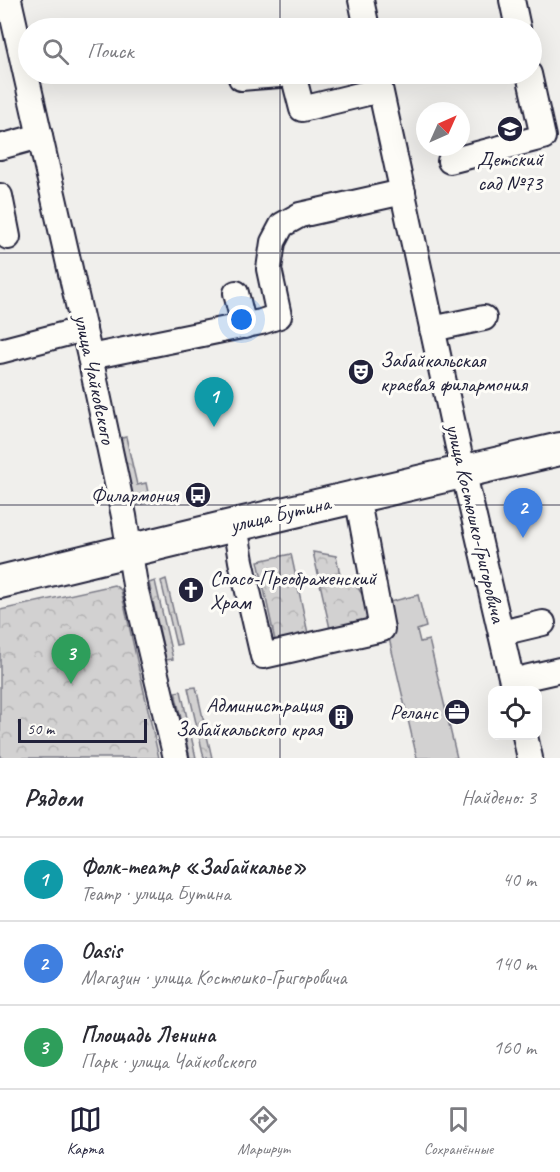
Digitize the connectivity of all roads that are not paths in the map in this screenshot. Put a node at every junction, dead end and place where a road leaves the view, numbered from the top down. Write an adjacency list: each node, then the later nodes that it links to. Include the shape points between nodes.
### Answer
1 (9, 0): 6 (street, улица Чайковского)
2 (361, 0): 4 (street)
3 (512, 0): 5 (street)
4 (365, 18)
5 (516, 18)
6 (18, 39)
7 (28, 84): 12 (street, улица Чайковского)
8 (296, 84): 9 (street, via 302,109)
9 (372, 84)
10 (378, 84): 15 (street, улица Костюшко-Григоровича)
11 (531, 84): 14 (street, via 543,137)
12 (40, 136): 13 (street); 21 (street, улица Чайковского)
13 (0, 147)
14 (450, 161)
15 (403, 192): 20 (street, via 300,215 282,225 273,242 269,269 279,316); 22 (street, улица Костюшко-Григоровича)
16 (0, 196): 17 (street)
17 (8, 237)
18 (236, 293): 20 (street)
19 (484, 318): 22 (street)
20 (244, 326): 24 (street)
21 (84, 329): 23 (street); 24 (street, улица Чайковского)
22 (432, 329): 26 (street, улица Костюшко-Григоровича)
23 (0, 351)
24 (90, 357): 29 (street, улица Чайковского)
25 (559, 454): 26 (main road, улица Бутина)
26 (463, 470): 27 (main road, улица Бутина); 32 (street, улица Костюшко-Григоровича)
27 (357, 496): 28 (main road, улица Бутина); 28 (street, via 382,628 263,656)
28 (235, 525): 29 (main road, улица Бутина)
29 (130, 551): 30 (main road, улица Бутина); 36 (street, улица Чайковского)
30 (0, 582)
31 (543, 623): 32 (street)
32 (501, 633): 34 (street, улица Костюшко-Григоровича)
33 (560, 670): 34 (street)
34 (513, 686)
35 (526, 740): 37 (street)
36 (176, 758)
37 (530, 758)

